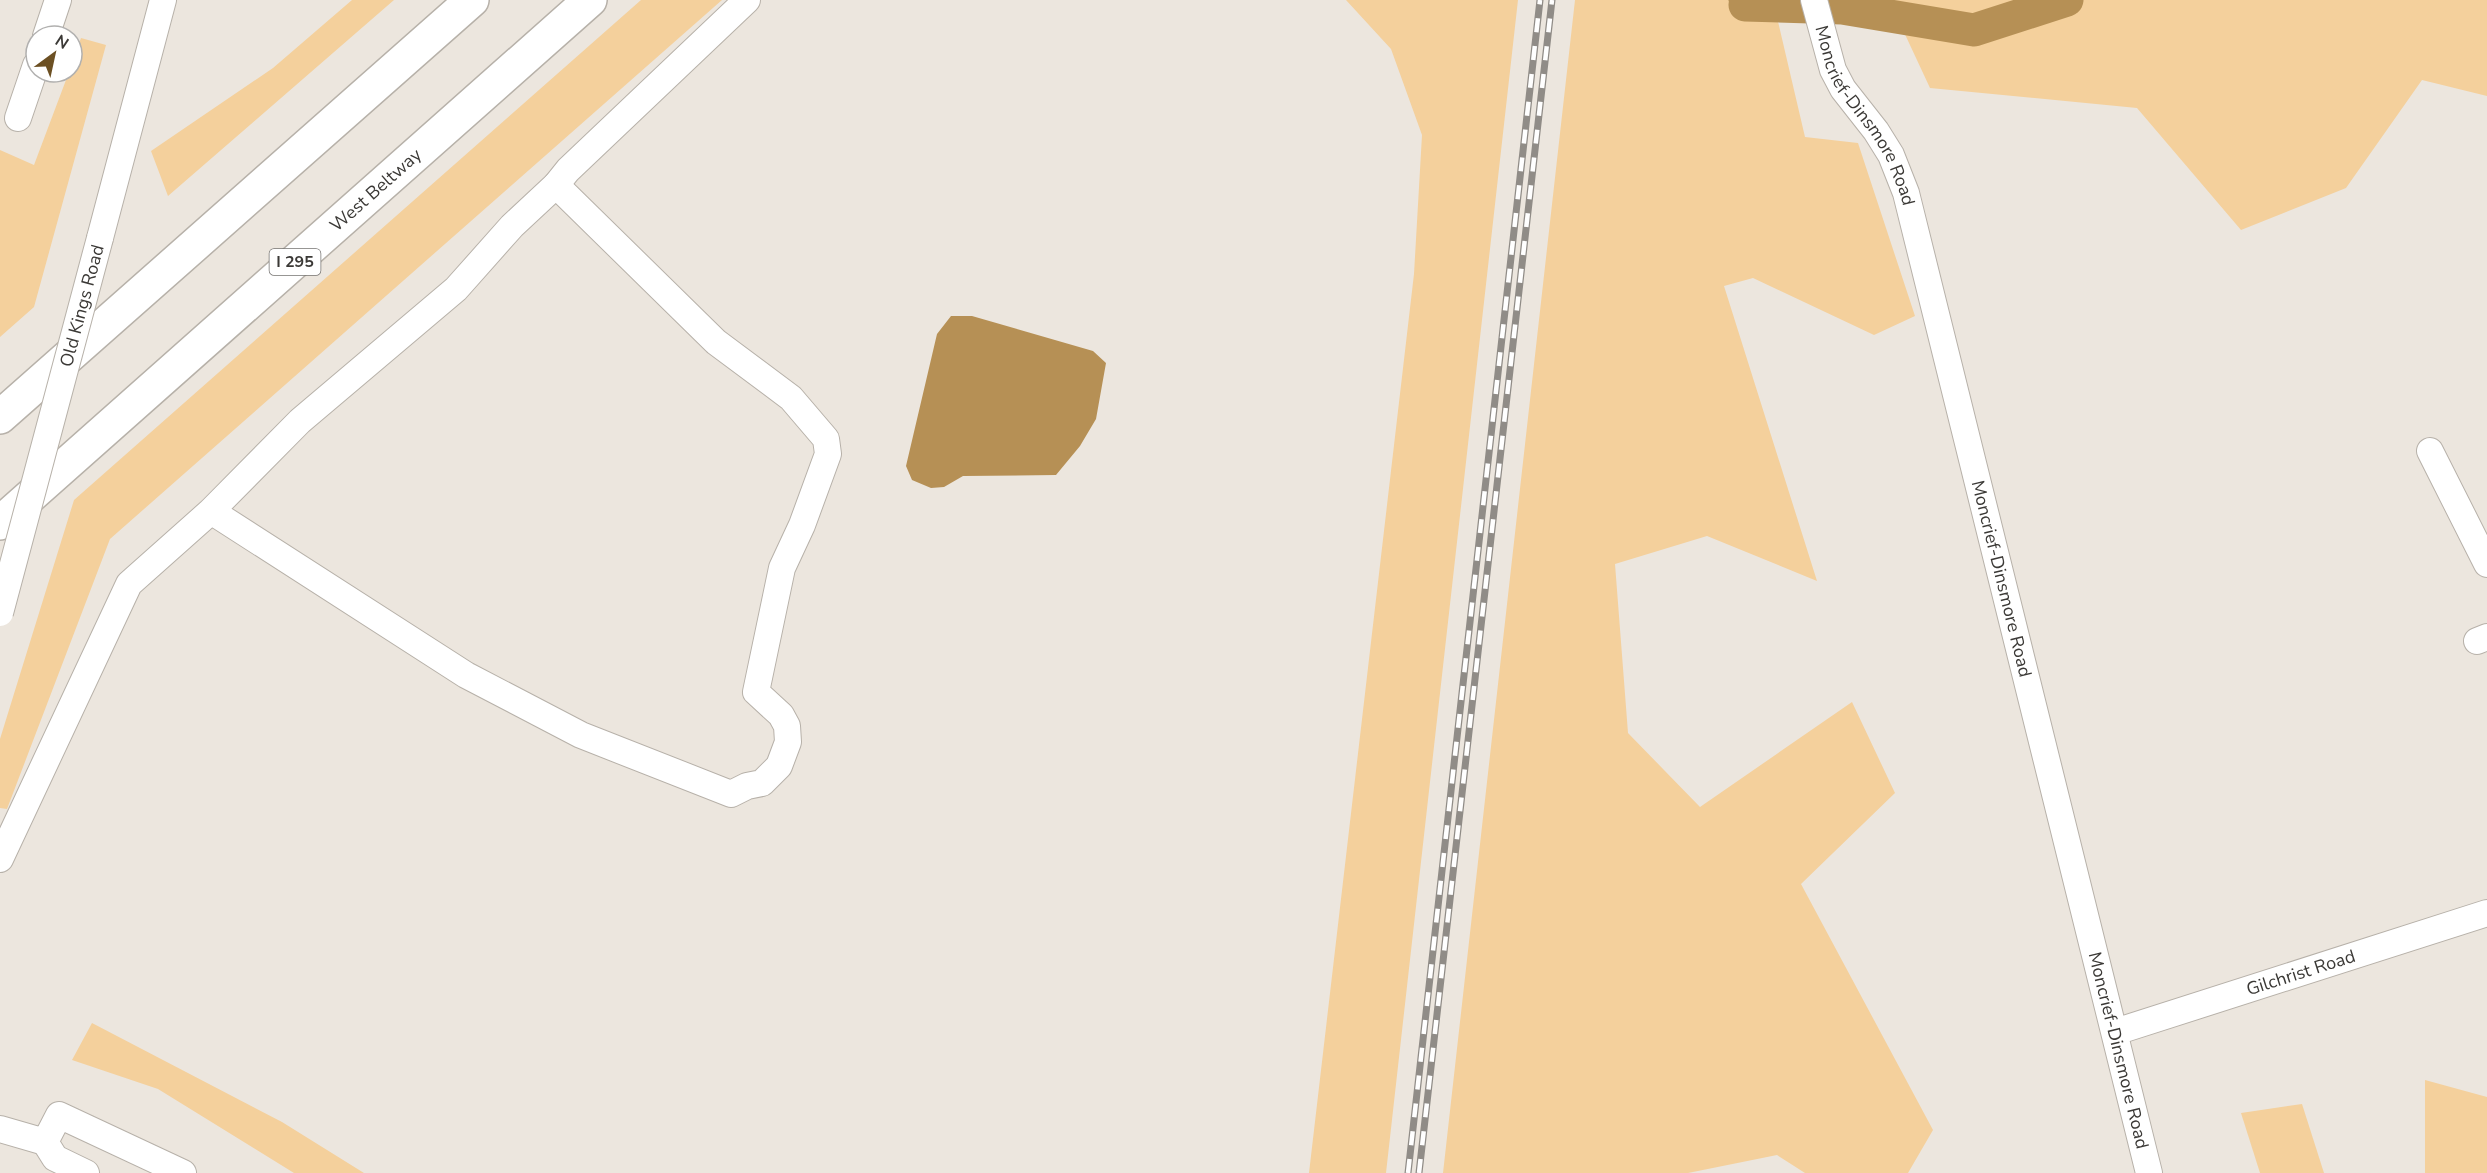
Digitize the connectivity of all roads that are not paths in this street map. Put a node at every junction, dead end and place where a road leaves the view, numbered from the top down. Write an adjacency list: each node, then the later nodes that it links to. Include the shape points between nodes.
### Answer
1 (58, 0): 7 (street)
2 (163, 0): 16 (street, Old Kings Road, bridge)
3 (471, 0): 11 (highway)
4 (590, 0): 14 (highway, West Beltway / I 295)
5 (747, 0): 10 (street)
6 (1814, 0): 19 (street, Moncrief-Dinsmore Road, via 1833,70 1891,155 1906,193)
7 (50, 24)
8 (30, 84): 9 (street)
9 (18, 118)
10 (555, 185): 13 (street, via 456,289 300,421); 13 (street, via 716,342 791,398 826,439 828,454 782,568 766,634 756,692 781,715 788,726 788,742 779,766 762,783 731,794 580,735 466,675)
11 (0, 417)
12 (2430, 451): 15 (street)
13 (211, 510): 17 (street, via 123,593)
14 (0, 524)
15 (2487, 564)
16 (0, 613)
17 (0, 859)
18 (2487, 913): 19 (street, Gilchrist Road)
19 (2115, 1032): 24 (street, Moncrief-Dinsmore Road)
20 (0, 1129): 21 (street)
21 (45, 1142): 22 (street, via 55,1158); 23 (street, via 58,1115)
22 (86, 1173)
23 (183, 1173)
24 (2149, 1173)

